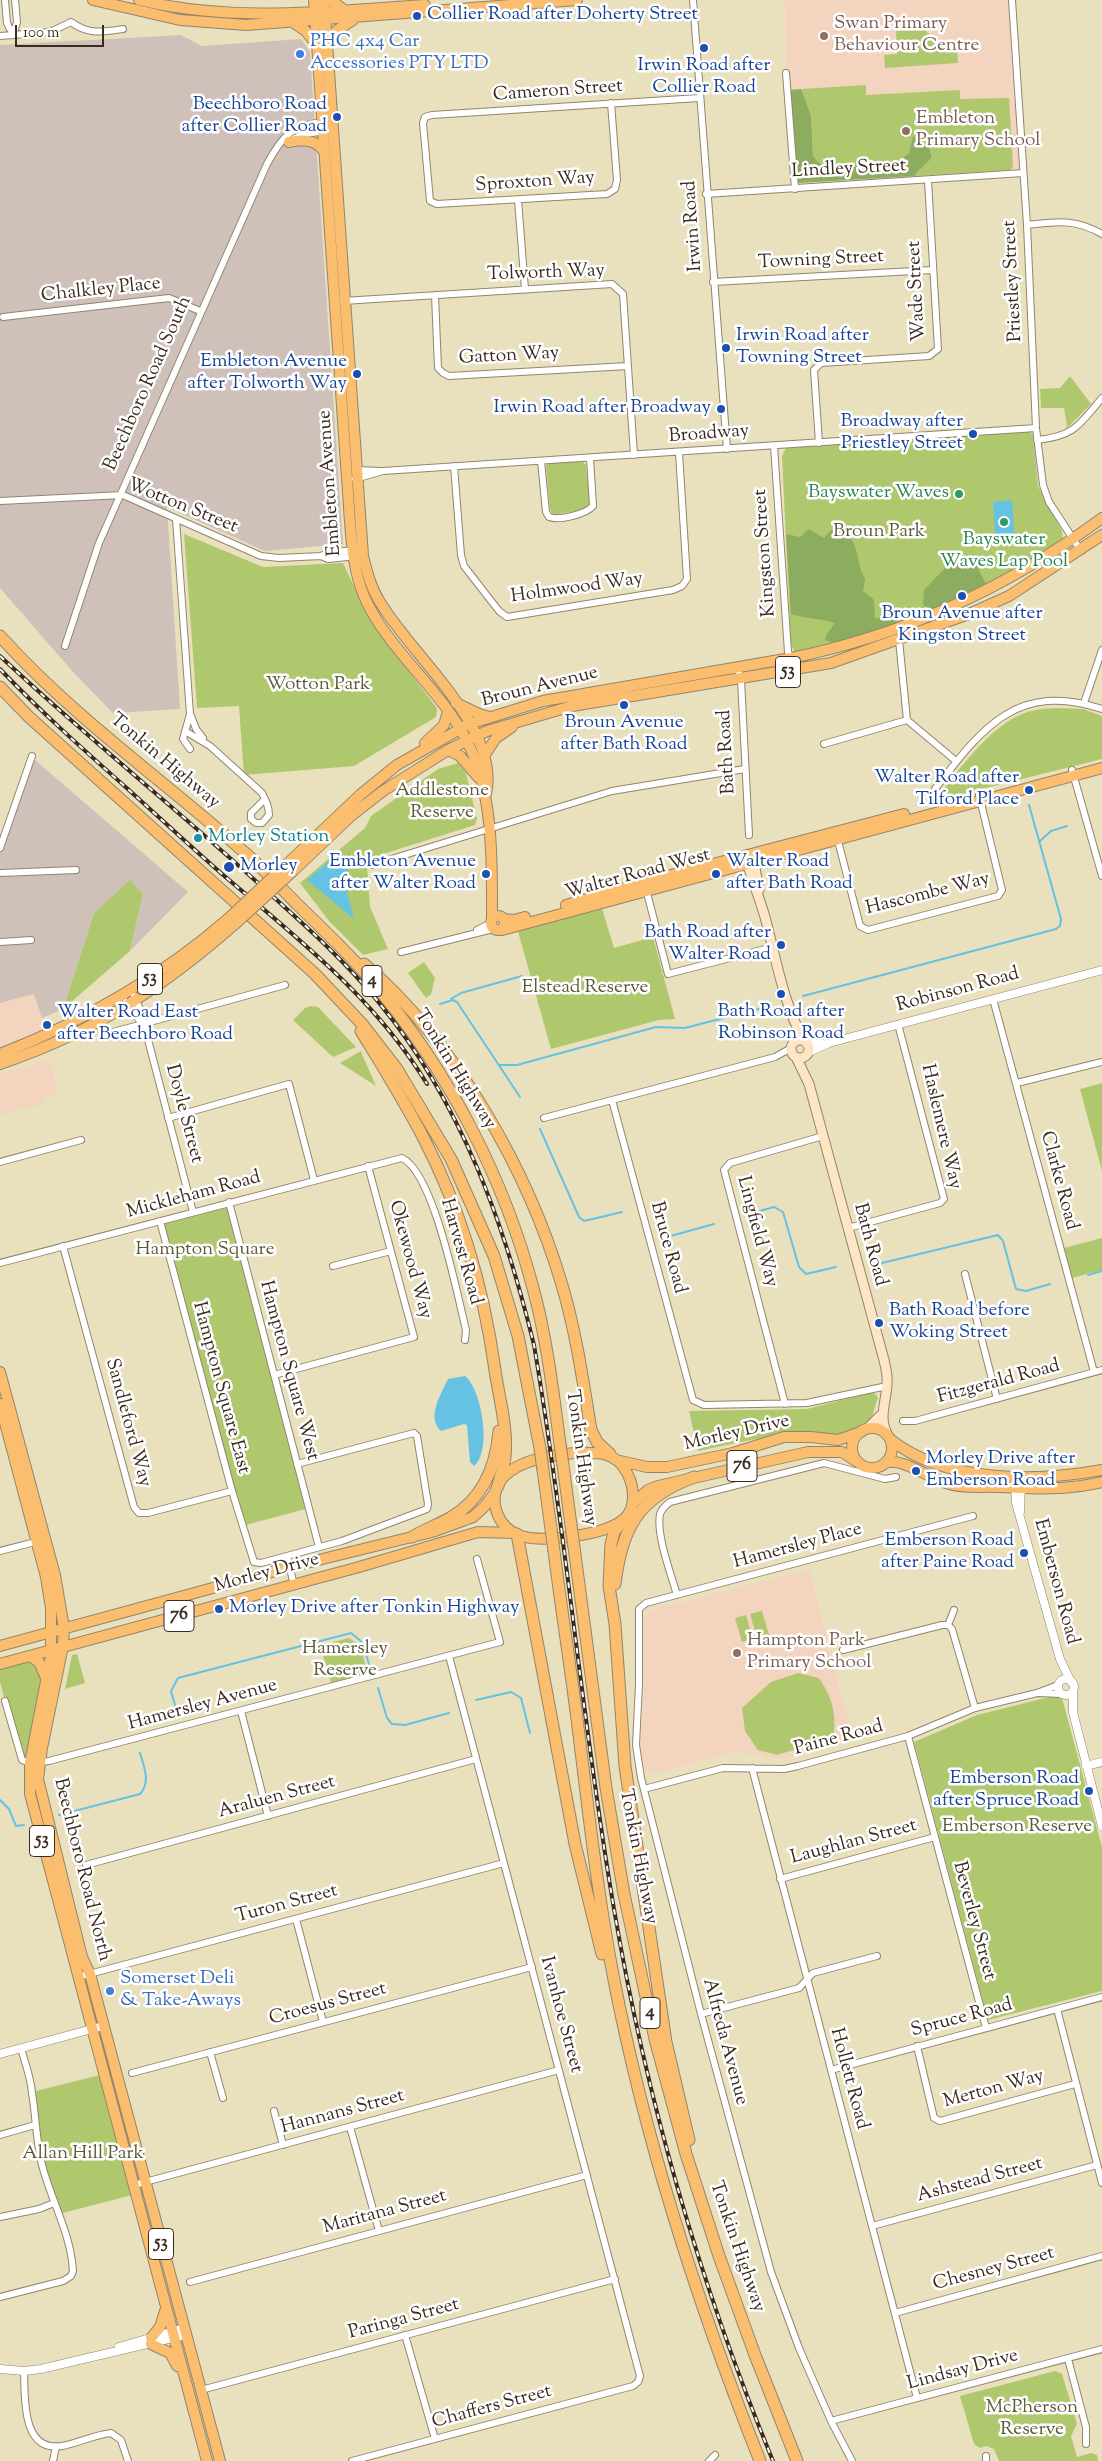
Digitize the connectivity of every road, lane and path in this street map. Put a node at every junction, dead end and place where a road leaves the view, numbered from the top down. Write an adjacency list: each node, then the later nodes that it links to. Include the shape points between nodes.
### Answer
1 (5, 0): 18 (street, via 7,23)
2 (15, 0): 18 (street, via 17,22)
3 (93, 0): 16 (main road, via 180,20 230,25)
4 (139, 0): 14 (main road, via 181,9 234,14)
5 (314, 0): 14 (main road)
6 (324, 0): 14 (main road)
7 (331, 0): 13 (main road)
8 (496, 0): 12 (main road)
9 (577, 0): 12 (main road)
10 (693, 0): 22 (street, Irwin Road)
11 (1012, 0): 27 (street, Priestley Street)
12 (480, 3): 13 (main road); 15 (main road)
13 (344, 10): 14 (main road)
14 (320, 16): 15 (main road); 16 (main road); 20 (main road)
15 (356, 18): 20 (main road, via 336,31)
16 (293, 23): 20 (main road, via 302,27)
17 (123, 29): 18 (street, via 94,33 81,30 71,22 50,32)
18 (13, 34): 19 (street)
19 (0, 36)
20 (322, 47): 24 (main road)
21 (786, 73): 30 (street)
22 (699, 98): 23 (street, Cameron Street); 31 (street, Irwin Road)
23 (611, 103): 32 (street, Sproxton Way, via 615,189 607,194); 33 (street, Cameron Street, via 425,117)
24 (328, 126): 25 (street); 26 (main road, Embleton Avenue); 29 (main road, Embleton Avenue)
25 (285, 143): 26 (main road, via 314,142); 43 (street, Beechboro Road South, via 267,164)
26 (325, 154): 34 (main road, Embleton Avenue)
27 (1023, 173): 28 (street, Lindley Street); 35 (street, Priestley Street)
28 (928, 180): 30 (street, Lindley Street); 37 (street, Wade Street)
29 (338, 183): 34 (main road, via 334,202); 41 (main road, Embleton Avenue)
30 (795, 189): 31 (street, Lindley Street)
31 (706, 194): 38 (street, Irwin Road)
32 (518, 200): 33 (street, Sproxton Way, via 437,204); 39 (street)
33 (430, 201)
34 (329, 205): 42 (main road, Embleton Avenue)
35 (1027, 225): 36 (street, via 1069,221 1086,225); 48 (street, Priestley Street)
36 (1102, 234)
37 (932, 270): 38 (street, Towning Street); 51 (street, Wade Street, via 938,349 929,356 821,363 814,370)
38 (713, 282): 53 (street, Irwin Road)
39 (525, 289): 40 (street, Tolworth Way); 45 (street, Tolworth Way, via 612,284 618,288 623,294)
40 (435, 295): 41 (street, Tolworth Way); 45 (street, Gatton Way, via 438,368 443,374)
41 (346, 301): 42 (street, Tolworth Way); 47 (main road, Embleton Avenue)
42 (335, 302): 49 (main road, Embleton Avenue)
43 (200, 311): 44 (street, Chalkley Place, via 169,298); 60 (street, Beechboro Road South)
44 (3, 317)
45 (628, 366): 55 (street, Tolworth Way)
46 (1102, 398): 50 (street, via 1074,430 1060,437)
47 (353, 404): 49 (main road, via 349,423); 59 (main road, Embleton Avenue)
48 (1036, 428): 50 (street, Priestley Street); 51 (street, Broadway)
49 (344, 429): 59 (main road, Embleton Avenue)
50 (1037, 440): 65 (street, Priestley Street, via 1043,485 1049,502)
51 (819, 443): 52 (street, Broadway)
52 (774, 446): 53 (street, Broadway); 74 (street, Kingston Street, via 788,652)
53 (727, 449): 54 (street, Broadway)
54 (679, 453): 55 (street, Broadway); 58 (street, Holmwood Way, via 687,579 682,586 507,617 464,566)
55 (634, 455): 56 (street, Broadway)
56 (590, 458): 57 (street, Broadway); 57 (street, via 593,506 582,513 554,518 546,512)
57 (542, 461): 58 (street, Broadway)
58 (454, 466): 59 (street, Broadway)
59 (352, 475): 67 (main road, Embleton Avenue)
60 (119, 495): 61 (street, Wotton Street); 63 (street, Wotton Street); 72 (street, Beechboro Road South, via 99,543)
61 (0, 501)
62 (1102, 518): 65 (main road, Broun Avenue / 53)
63 (176, 519): 67 (street, Wotton Street, via 261,556); 82 (street)
64 (1102, 535): 66 (main road, Broun Avenue / 53)
65 (1074, 539): 66 (street, Priestley Street); 74 (main road, Broun Avenue / 53, via 1002,583 965,601 828,651)
66 (1081, 551): 71 (main road, Broun Avenue / 53, via 1009,596)
67 (359, 555): 68 (main road, Embleton Avenue, via 378,600); 69 (main road, Embleton Avenue, via 362,562 359,564 360,586 368,605)
68 (397, 628): 69 (main road); 78 (main road, Embleton Avenue)
69 (388, 634): 81 (main road, Embleton Avenue)
70 (0, 636): 117 (highway, Tonkin Highway / 4, via 72,709 246,853)
71 (899, 640): 76 (main road, Broun Avenue / 53, via 831,663); 85 (street)
72 (66, 646)
73 (1102, 650): 79 (street)
74 (792, 658): 75 (main road, Broun Avenue / 53)
75 (737, 667): 76 (street, Bath Road); 83 (main road, Broun Avenue / 53, via 543,701)
76 (741, 680): 84 (main road, Broun Avenue / 53, via 572,706); 99 (street, Bath Road)
77 (0, 687): 127 (highway, Tonkin Highway / 4)
78 (455, 702): 83 (main road); 86 (main road, Embleton Avenue)
79 (1084, 703): 80 (street); 96 (street, via 1054,700 1030,704 1007,713 980,732)
80 (1102, 709)
81 (448, 712): 86 (main road, Embleton Avenue); 95 (main road, via 444,725)
82 (190, 714): 87 (street); 90 (street, via 196,729)
83 (490, 716): 86 (main road, Broun Avenue / 53)
84 (523, 719): 88 (main road, Broun Avenue / 53); 94 (main road, via 496,738)
85 (907, 720): 89 (street); 96 (street)
86 (464, 726): 88 (main road, Embleton Avenue); 95 (main road, Broun Avenue / 53)
87 (184, 731): 90 (street); 91 (street, via 184,743)
88 (472, 738): 92 (main road, Broun Avenue / 53); 94 (main road, Embleton Avenue); 101 (main road, Embleton Avenue)
89 (824, 744)
90 (210, 746): 105 (street)
91 (190, 749)
92 (448, 750): 101 (main road, via 466,761); 112 (main road, Broun Avenue / 53, via 382,791)
93 (32, 756): 109 (street)
94 (484, 756): 103 (main road, Embleton Avenue, via 489,781)
95 (409, 757): 112 (main road, Broun Avenue / 53, via 360,795)
96 (956, 761): 102 (street)
97 (1102, 762): 100 (main road, Walter Road West)
98 (1102, 768): 100 (main road, Walter Road West)
99 (745, 769): 106 (street, via 612,791); 107 (street, Bath Road)
100 (1073, 773): 104 (main road, Walter Road West); 115 (street)
101 (482, 783): 103 (main road, Embleton Avenue)
102 (935, 789)
103 (485, 795): 106 (main road, Embleton Avenue)
104 (980, 798): 108 (main road, Walter Road West); 108 (street, Hascombe Way, via 1002,890 998,896 868,930 860,926)
105 (265, 799)
106 (488, 827): 111 (street); 118 (main road, Embleton Avenue)
107 (749, 835)
108 (836, 836): 110 (main road, Walter Road West)
109 (0, 848)
110 (750, 859): 116 (main road, Walter Road West); 121 (main road, Bath Road)
111 (372, 865)
112 (291, 867): 125 (main road, Broun Avenue / 53, bridge, via 193,960)
113 (76, 870): 114 (street)
114 (0, 873)
115 (1102, 876)
116 (645, 886): 118 (main road, Walter Road West); 121 (street, via 668,974)
117 (316, 923): 173 (highway, via 378,975 424,1027 476,1098 513,1162 539,1219 562,1287 574,1333 591,1430 597,1442); 274 (highway, Tonkin Highway / 4, bridge, via 362,969 407,1025 451,1091 510,1214 534,1289 547,1352 606,1788 624,1894 655,2039)
118 (497, 923): 122 (street, Walter Road West)
119 (31, 940): 120 (street)
120 (0, 942)
121 (773, 947): 128 (main road, Bath Road)
122 (401, 952)
123 (1102, 970): 126 (street, Robinson Road)
124 (285, 985): 130 (street)
125 (130, 999): 130 (street, Doyle Street); 135 (main road, Broun Avenue / 53); 138 (main road, Broun Avenue / 53, via 62,1041)
126 (993, 999): 129 (street, Robinson Road); 139 (street, Clarke Road)
127 (343, 1003): 165 (highway, via 401,1096 442,1179 480,1292); 253 (highway, Tonkin Highway / 4, bridge, via 398,1069 431,1123 470,1197 507,1295 526,1370 540,1448 597,1884)
128 (793, 1021): 132 (main road, Bath Road); 134 (main road, Bath Road)
129 (898, 1024): 133 (street, Robinson Road); 153 (street, Haslemere Way, via 944,1199 940,1203)
130 (143, 1025): 131 (street); 142 (street, Doyle Street)
131 (106, 1034)
132 (805, 1042): 133 (street, Robinson Road); 134 (main road, Robinson Road, via 799,1040); 136 (main road)
133 (823, 1044): 136 (street, Robinson Road)
134 (793, 1051): 136 (main road, Robinson Road); 140 (main road, Bath Road); 141 (street, Robinson Road)
135 (0, 1054)
136 (808, 1054): 140 (main road, Bath Road)
137 (1102, 1062): 139 (street)
138 (0, 1064)
139 (1017, 1083): 162 (street, Clarke Road)
140 (809, 1084): 144 (main road, Bath Road)
141 (612, 1100): 143 (street, Robinson Road); 168 (street, Bruce Road, via 695,1403)
142 (168, 1118): 149 (street, via 289,1084); 151 (street, Doyle Street)
143 (544, 1118)
144 (823, 1136): 153 (main road, Bath Road); 168 (street, Lingfield Way, via 730,1163 724,1170)
145 (80, 1140): 147 (street)
146 (396, 1158): 148 (street, Mickleham Road); 159 (street, Harvest Road, via 406,1160 414,1167 438,1218 466,1330)
147 (0, 1162)
148 (368, 1166): 149 (street, Mickleham Road); 155 (street, Okewood Way)
149 (314, 1180): 150 (street, Mickleham Road)
150 (229, 1202): 151 (street, Mickleham Road); 163 (street, Hampton Square West)
151 (193, 1212): 152 (street, Mickleham Road)
152 (160, 1221): 154 (street, Mickleham Road); 184 (street, Hampton Square East)
153 (848, 1228): 164 (main road, Bath Road, via 888,1375)
154 (63, 1246): 156 (street, Mickleham Road); 184 (street, Sandleford Way, via 134,1507 139,1513 148,1513)
155 (391, 1251): 157 (street); 163 (street, Okewood Way, via 414,1337)
156 (0, 1263)
157 (333, 1266)
158 (964, 1274): 166 (street)
159 (465, 1340)
160 (1102, 1370): 162 (street, Fitzgerald Road)
161 (0, 1372): 190 (main road, Beechboro Road North / 53)
162 (1094, 1372): 166 (street, Fitzgerald Road)
163 (274, 1375): 175 (street, Hampton Square West)
164 (887, 1386): 168 (street, via 819,1402); 169 (main road, Bath Road)
165 (499, 1392): 182 (highway, via 506,1440); 189 (highway, via 498,1445 494,1466 484,1485 471,1502 454,1515)
166 (997, 1399): 170 (street, Fitzgerald Road, via 915,1421)
167 (0, 1404): 190 (main road, Beechboro Road North / 53)
168 (785, 1404)
169 (881, 1414): 171 (main road); 172 (main road, Bath Road)
170 (903, 1421)
171 (864, 1430): 172 (main road, via 880,1430); 173 (main road, Morley Drive / 76, via 838,1440 784,1437 733,1453 667,1467 647,1467); 174 (main road, via 853,1442)
172 (889, 1437): 176 (main road, via 892,1452); 180 (main road, via 910,1454 964,1471)
173 (615, 1457): 182 (main road, 76, via 575,1453 539,1459 512,1470); 185 (main road, via 630,1479)
174 (856, 1461): 176 (main road, via 867,1468); 178 (main road, Morley Drive / 76, via 842,1452 808,1452)
175 (297, 1464): 191 (street, Hampton Square West); 191 (street, via 410,1433 417,1436 427,1509)
176 (886, 1464): 183 (main road, via 900,1462 952,1485)
177 (1102, 1470): 180 (main road, via 1056,1477)
178 (694, 1477): 185 (main road, Morley Drive / 76, via 652,1488); 199 (highway, via 660,1493 638,1514 618,1554)
179 (896, 1477): 198 (street, via 886,1479 824,1463 670,1502 660,1514 661,1530)
180 (1018, 1477): 183 (street, Emberson Road)
181 (1102, 1482): 183 (main road, via 1060,1489)
182 (497, 1488): 188 (main road, via 495,1505 498,1516); 189 (main road, Morley Drive / 76, via 473,1517)
183 (1018, 1489): 212 (street, Emberson Road, via 1020,1514)
184 (232, 1491): 193 (street, Hampton Square East, via 254,1562)
185 (633, 1504): 187 (main road, 76)
186 (973, 1516): 198 (street, Hamersley Place)
187 (622, 1521): 188 (main road, 76, via 570,1536 538,1538); 199 (highway, via 611,1544 609,1576)
188 (516, 1534): 196 (main road, Morley Drive / 76, via 478,1532); 253 (highway, via 575,1844)
189 (412, 1538): 195 (main road, Morley Drive / 76)
190 (41, 1541): 192 (street); 197 (main road, Beechboro Road North / 53); 205 (main road, Beechboro Road North / 53)
191 (319, 1547): 193 (street)
192 (0, 1551)
193 (287, 1556): 195 (street)
194 (477, 1558): 211 (street, Hamersley Avenue, via 500,1642)
195 (290, 1567): 196 (street); 202 (main road, Morley Drive / 76)
196 (294, 1585): 207 (main road, Morley Drive / 76)
197 (57, 1589): 202 (main road, via 71,1618); 204 (main road, Beechboro Road North / 53)
198 (677, 1594): 201 (street, Hamersley Place, via 642,1605)
199 (612, 1604): 274 (highway, via 625,1766 666,2042)
200 (954, 1610): 203 (street)
201 (638, 1615): 230 (street, Alfreda Avenue, via 636,1745)
202 (80, 1624): 204 (main road, Morley Drive / 76)
203 (948, 1625): 209 (street); 221 (street, via 952,1629)
204 (64, 1628): 205 (main road, Morley Drive / 76); 207 (main road, Beechboro Road North / 53)
205 (52, 1632): 206 (main road, Morley Drive / 76); 208 (main road, Beechboro Road North / 53)
206 (0, 1646)
207 (63, 1646): 208 (main road, Morley Drive / 76); 226 (main road, Beechboro Road North / 53)
208 (52, 1650): 210 (main road, Morley Drive / 76); 214 (main road, Beechboro Road North / 53)
209 (843, 1650)
210 (30, 1656): 213 (main road, Morley Drive / 76); 214 (main road, via 39,1662)
211 (449, 1656): 222 (street, Hamersley Avenue); 225 (street, Ivanhoe Street)
212 (1060, 1660): 215 (street, Emberson Road); 216 (street, Emberson Road)
213 (0, 1664)
214 (47, 1679): 226 (main road, Beechboro Road North / 53)
215 (1071, 1682): 216 (street, via 1066,1680); 217 (street)
216 (1059, 1684): 218 (street, Paine Road); 219 (street)
217 (1073, 1691): 219 (street, via 1068,1695); 223 (street)
218 (1036, 1693): 219 (street, Paine Road); 221 (street, Paine Road)
219 (1062, 1694): 223 (street)
220 (6, 1701): 226 (street, via 20,1757 25,1762)
221 (975, 1708): 224 (street, Paine Road)
222 (241, 1711): 226 (street, Hamersley Avenue, via 61,1759); 231 (street)
223 (1073, 1712): 228 (street)
224 (908, 1736): 229 (street, Paine Road, via 784,1769); 233 (street, Beverley Street)
225 (476, 1759): 231 (street, Araluen Street); 234 (street, Ivanhoe Street)
226 (34, 1762): 240 (main road, Beechboro Road North / 53, via 82,1957); 241 (main road, Beechboro Road North / 53, via 30,1794)
227 (1102, 1762): 228 (street)
228 (1086, 1766): 232 (street)
229 (752, 1768): 230 (street, Paine Road, via 723,1768); 236 (street, Hollett Road)
230 (644, 1789): 245 (street, Alfreda Avenue)
231 (268, 1816): 235 (street, Araluen Street)
232 (1102, 1826)
233 (935, 1837): 236 (street, Laughlan Street); 248 (street, Beverley Street)
234 (504, 1863): 237 (street, Turon Street); 239 (street, Ivanhoe Street)
235 (86, 1865)
236 (780, 1879): 242 (street, Hollett Road)
237 (296, 1919): 240 (street, Turon Street); 246 (street)
238 (876, 1956): 242 (street, via 813,1973)
239 (532, 1967): 246 (street, Croesus Street); 255 (street, Ivanhoe Street)
240 (90, 1974): 241 (street, Turon Street); 247 (main road, Beechboro Road North / 53)
241 (78, 1977): 249 (main road, Beechboro Road North / 53)
242 (806, 1980): 245 (street, via 799,1988); 256 (street, Hollett Road)
243 (1102, 1997): 244 (street, Spruce Road)
244 (1056, 2009): 248 (street, Spruce Road); 258 (street)
245 (701, 2014): 293 (street, Alfreda Avenue, via 771,2272 799,2348)
246 (323, 2022): 252 (street, Croesus Street)
247 (103, 2026): 249 (street); 267 (main road, Beechboro Road North / 53)
248 (986, 2028): 250 (street, Spruce Road)
249 (92, 2029): 251 (street); 269 (main road, Beechboro Road North / 53)
250 (917, 2046): 256 (street, Spruce Road); 258 (street, Merton Way, via 934,2118 940,2121)
251 (21, 2048): 254 (street); 261 (street, via 32,2092)
252 (210, 2052): 257 (street, Croesus Street); 259 (street)
253 (629, 2052): 304 (highway, Tonkin Highway / 4, via 679,2234)
254 (0, 2054)
255 (559, 2070): 262 (street, Hannans Street); 266 (street, Ivanhoe Street)
256 (831, 2070): 272 (street, Hollett Road)
257 (132, 2073)
258 (1075, 2084): 265 (street)
259 (223, 2098)
260 (274, 2111): 264 (street)
261 (35, 2125): 263 (street); 270 (street, via 41,2162)
262 (350, 2127): 264 (street, Hannans Street); 273 (street)
263 (0, 2135)
264 (283, 2145): 267 (street, Hannans Street)
265 (1097, 2165): 268 (street); 272 (street, Ashstead Street)
266 (587, 2175): 273 (street, Maritana Street); 276 (street, Ivanhoe Street)
267 (144, 2182): 269 (street, Hannans Street); 281 (main road, Beechboro Road North / 53)
268 (1102, 2183)
269 (134, 2185): 279 (main road, Beechboro Road North / 53)
270 (54, 2202): 271 (street, via 39,2209); 278 (street, via 68,2243 73,2265 71,2276 63,2281)
271 (0, 2217)
272 (872, 2226): 280 (street, Hollett Road)
273 (379, 2231): 277 (street, Maritana Street)
274 (711, 2232): 305 (highway, Tonkin Highway / 4)
275 (1102, 2256): 280 (street, Chesney Street)
276 (615, 2279): 283 (street, Paringa Street); 290 (street, Ivanhoe Street, via 640,2371)
277 (190, 2282)
278 (0, 2297)
279 (166, 2307): 282 (main road, Beechboro Road North / 53); 284 (main road)
280 (894, 2312): 292 (street, Hollett Road)
281 (185, 2332): 282 (street); 291 (main road, Beechboro Road North / 53)
282 (173, 2335): 284 (street); 289 (main road, Beechboro Road North / 53)
283 (405, 2335): 291 (street, Paringa Street); 294 (street)
284 (151, 2341): 288 (street, via 49,2368); 289 (main road, via 170,2353)
285 (1102, 2349): 286 (street, Lindsay Drive)
286 (1068, 2359): 292 (street, Lindsay Drive); 295 (street, via 1086,2427)
287 (0, 2369): 288 (street)
288 (24, 2371): 296 (street, via 28,2424 41,2442)
289 (185, 2380): 300 (main road, Beechboro Road North / 53)
290 (638, 2382): 294 (street, Chaffers Street)
291 (201, 2390): 301 (main road, Beechboro Road North / 53)
292 (917, 2398): 293 (street, Lindsay Drive)
293 (832, 2421): 306 (street, Alfreda Avenue)
294 (435, 2439): 302 (street, Chaffers Street)
295 (1086, 2444)
296 (56, 2446): 298 (street); 299 (street, via 111,2433 121,2440)
297 (715, 2455): 303 (street)
298 (53, 2461)
299 (128, 2461)
300 (208, 2461)
301 (220, 2461)
302 (352, 2461)
303 (709, 2461)
304 (760, 2461)
305 (797, 2461)
306 (852, 2461)

